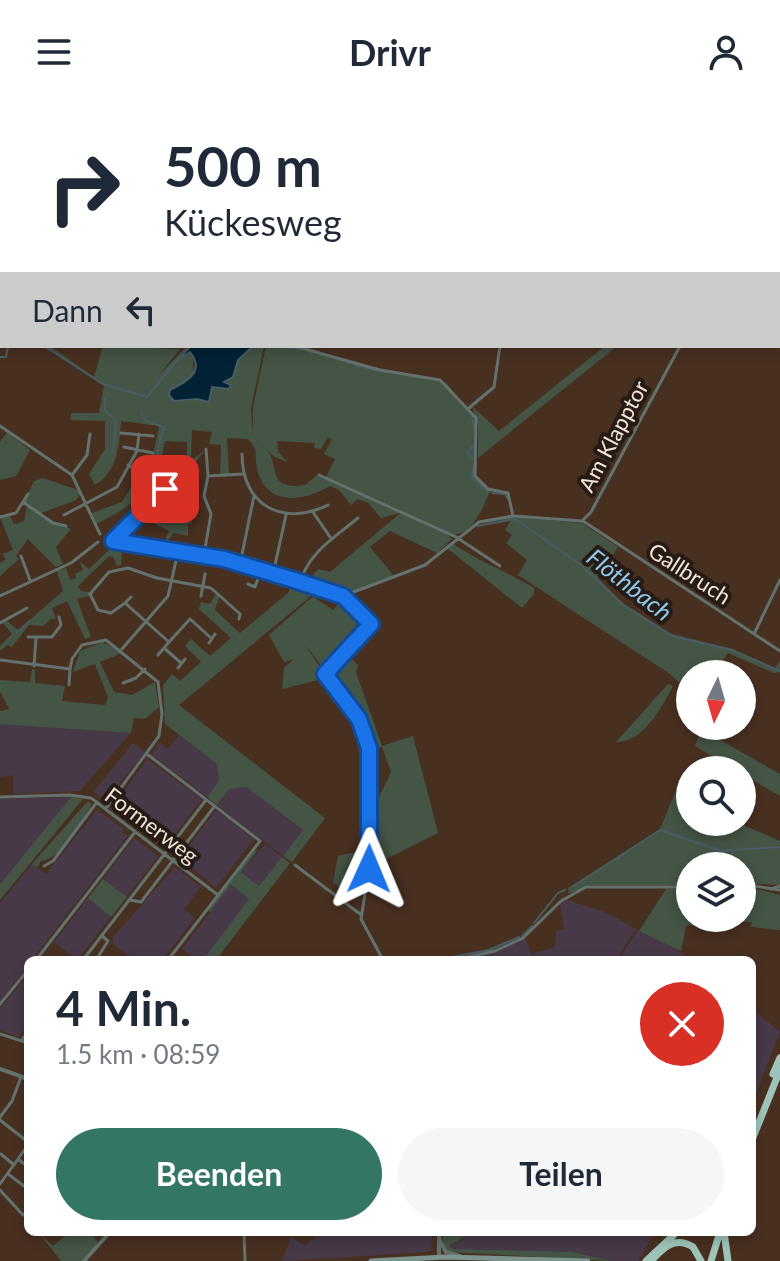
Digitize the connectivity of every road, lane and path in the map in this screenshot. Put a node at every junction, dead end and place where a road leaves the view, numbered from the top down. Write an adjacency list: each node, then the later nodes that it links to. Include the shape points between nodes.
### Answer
1 (301, 348): 4 (street, via 440,380)
2 (500, 348): 4 (street, via 494,387)
3 (679, 348): 33 (street, Am Klapptor)
4 (469, 408): 30 (street, via 477,424 475,476 488,489 508,493)
5 (0, 426): 18 (street)
6 (121, 433): 8 (street)
7 (90, 434): 18 (street, via 91,445)
8 (139, 434): 9 (street); 11 (street)
9 (153, 436)
10 (124, 447): 11 (street)
11 (138, 448): 13 (street); 16 (street)
12 (206, 449): 20 (street)
13 (153, 453)
14 (242, 454): 17 (street)
15 (174, 458): 21 (street, via 173,481)
16 (128, 465): 21 (street); 25 (street, via 114,488)
17 (243, 474): 20 (street); 23 (street)
18 (72, 475): 25 (street)
19 (319, 475): 37 (street)
20 (208, 476): 41 (street)
21 (165, 489): 39 (street, via 112,540)
22 (28, 494): 24 (street)
23 (254, 495): 28 (street); 42 (street)
24 (23, 502): 31 (street, via 16,513); 34 (street)
25 (87, 505): 29 (street); 35 (street)
26 (328, 505): 27 (street)
27 (313, 512): 28 (street); 36 (street)
28 (286, 514): 46 (street)
29 (64, 515)
30 (513, 516): 33 (street, Am Klapptor); 37 (street, Am Klapptor, via 474,523)
31 (0, 517)
32 (358, 518): 36 (street)
33 (582, 521): 64 (street, Gallbruch)
34 (66, 526)
35 (100, 534)
36 (330, 537): 50 (street, via 307,561)
37 (456, 537): 43 (street); 55 (street, Am Klapptor, via 421,567)
38 (98, 542): 47 (street, via 80,558)
39 (178, 552): 41 (street); 49 (street)
40 (21, 556): 47 (street)
41 (204, 556): 42 (street)
42 (240, 564): 44 (street)
43 (500, 566)
44 (261, 570): 46 (street); 51 (street, via 255,587)
45 (205, 574): 52 (street)
46 (273, 574): 50 (street)
47 (30, 580): 53 (street)
48 (780, 580): 64 (street)
49 (172, 581): 52 (street); 57 (street, via 119,567 90,594 98,610 111,613); 61 (street, via 168,596)
50 (300, 582): 55 (street)
51 (248, 584)
52 (203, 586): 54 (street); 59 (street, via 240,617)
53 (0, 596)
54 (201, 596)
55 (343, 596): 99 (street, via 371,624 325,674 359,719 369,748 369,869)
56 (131, 597): 57 (street)
57 (125, 603): 61 (street)
58 (27, 608): 62 (street)
59 (246, 611)
60 (59, 617): 67 (street, via 61,625 52,637)
61 (146, 622): 68 (street); 71 (street)
62 (0, 623)
63 (215, 634): 66 (street)
64 (754, 634): 72 (street, Gallbruch)
65 (28, 637): 67 (street)
66 (210, 637): 68 (street, via 190,619); 69 (street)
67 (36, 638): 77 (street)
68 (169, 642): 70 (street)
69 (209, 643)
70 (164, 648): 73 (street); 76 (street)
71 (122, 649): 79 (street, via 106,640 89,641 75,652); 80 (street)
72 (780, 651)
73 (158, 655)
74 (185, 659): 76 (street)
75 (0, 660): 77 (street)
76 (180, 662): 78 (street)
77 (34, 666): 79 (street)
78 (178, 668)
79 (70, 669): 82 (street)
80 (145, 669): 81 (street); 83 (street, via 162,693 159,736)
81 (123, 683)
82 (69, 685)
83 (147, 754): 85 (street); 88 (street)
84 (0, 797): 86 (street, Formerweg, via 77,795)
85 (206, 800): 87 (street); 90 (street)
86 (97, 802): 88 (street, Formerweg); 93 (street)
87 (214, 807): 91 (street); 97 (street, via 260,841)
88 (106, 808): 89 (street, Formerweg)
89 (135, 832): 90 (street, Formerweg); 101 (street)
90 (165, 854): 91 (street, Formerweg); 98 (street)
91 (173, 860): 97 (street, Formerweg); 98 (street, via 141,902)
92 (295, 865): 99 (street)
93 (44, 866)
94 (756, 886): 96 (street)
95 (676, 887): 106 (street, via 586,887 561,901 523,938)
96 (780, 888)
97 (218, 895): 104 (street)
98 (130, 900): 100 (street)
99 (360, 914): 105 (street)
100 (102, 936): 102 (street); 103 (street, via 108,941)
101 (40, 956)
102 (86, 956)
103 (99, 956)
104 (171, 956)
105 (381, 956)
106 (473, 956)
107 (24, 975): 108 (street)
108 (0, 1004)
109 (0, 1034): 111 (street)
110 (24, 1037): 111 (street)
111 (21, 1041): 112 (street)
112 (24, 1042)
113 (780, 1058): 118 (highway)
114 (0, 1069): 116 (street)
115 (780, 1070): 120 (highway)
116 (21, 1077): 117 (street); 119 (street)
117 (24, 1078)
118 (756, 1116)
119 (0, 1120): 121 (street)
120 (756, 1130)
121 (24, 1140)
122 (24, 1149): 124 (street)
123 (1, 1154): 126 (street)
124 (18, 1159): 125 (street); 126 (street)
125 (24, 1164)
126 (14, 1165): 127 (street)
127 (8, 1174): 128 (street); 129 (street)
128 (0, 1184)
129 (24, 1185)
130 (0, 1190): 131 (street)
131 (24, 1214)
132 (106, 1236): 140 (street)
133 (244, 1236): 141 (street)
134 (673, 1236): 144 (highway)
135 (717, 1236): 145 (highway)
136 (720, 1236): 146 (highway)
137 (439, 1239): 138 (street, via 446,1252); 139 (street)
138 (466, 1257): 139 (main road); 143 (main road)
139 (439, 1259): 142 (main road)
140 (84, 1261)
141 (245, 1261)
142 (371, 1261)
143 (588, 1261)
144 (649, 1261): 145 (highway, via 678,1242 693,1247)
145 (706, 1261)
146 (728, 1261)

